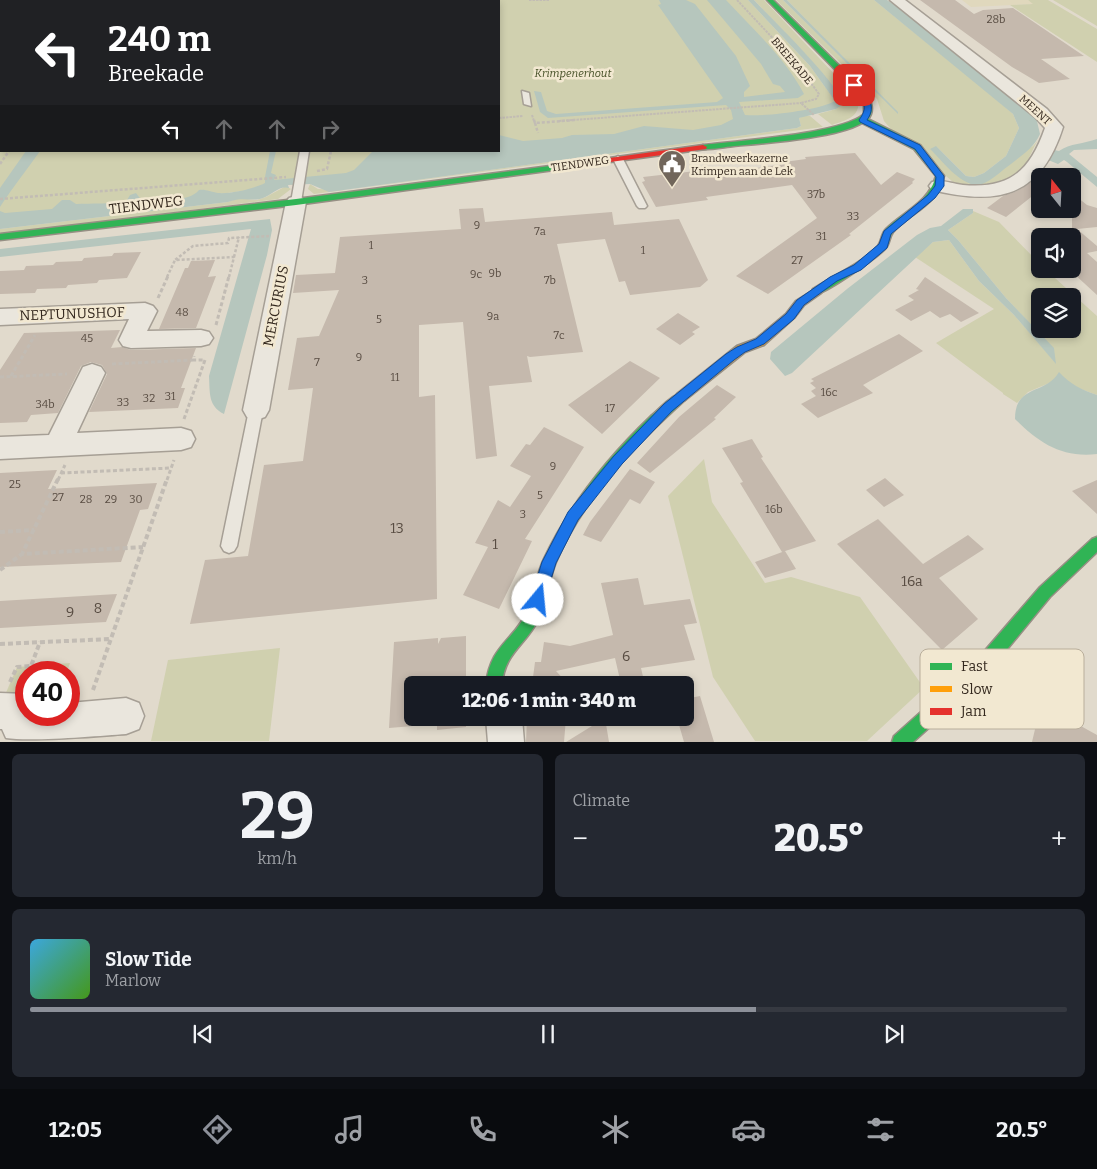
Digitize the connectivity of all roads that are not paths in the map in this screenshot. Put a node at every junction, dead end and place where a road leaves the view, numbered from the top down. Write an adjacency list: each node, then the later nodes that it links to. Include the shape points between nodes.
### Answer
1 (770, 0): 5 (street, BREEKADE, via 864,95 869,112)
2 (897, 0): 8 (street, MEENT, via 1041,113 1054,127 1050,144 1036,167 1023,180 1004,189 981,193)
3 (525, 93): 4 (lane)
4 (528, 104)
5 (863, 120): 7 (street, TIENDWEG, via 850,127 665,152); 8 (street, via 917,147 940,176)
6 (305, 152): 9 (lane)
7 (620, 162): 9 (street, TIENDWEG); 10 (lane)
8 (939, 186): 22 (street, via 932,196 887,233 884,246 800,303 760,342 741,349 719,365 668,408 618,460 573,516 549,562 531,620 498,658)
9 (297, 195): 11 (street, TIENDWEG); 15 (street, MERCURIUS)
10 (642, 206)
11 (0, 237)
12 (0, 317): 13 (street, NEPTUNUSHOF, via 145,311 131,340)
13 (201, 338)
14 (99, 368): 17 (street)
15 (256, 410): 20 (lane)
16 (181, 439): 17 (street)
17 (66, 445): 18 (street)
18 (0, 448)
19 (1097, 543): 21 (street, via 1046,592)
20 (229, 546)
21 (997, 649)
22 (494, 676)
23 (4, 698): 24 (street, via 24,710 19,725)
24 (126, 716)
25 (920, 724): 28 (street)
26 (505, 726): 27 (street)
27 (506, 742)
28 (900, 742)

